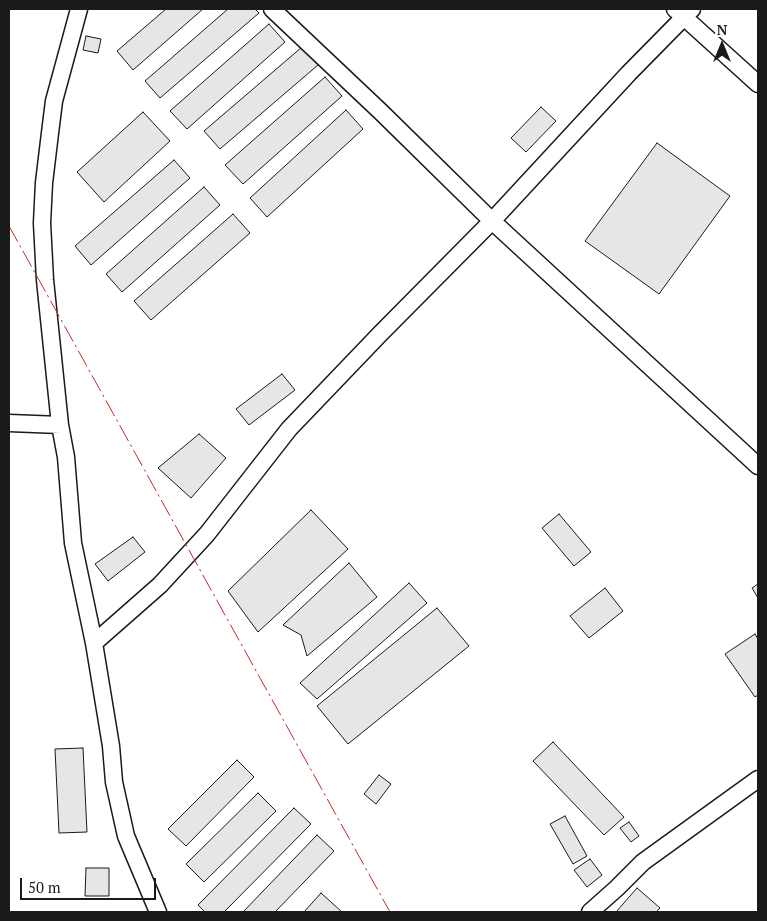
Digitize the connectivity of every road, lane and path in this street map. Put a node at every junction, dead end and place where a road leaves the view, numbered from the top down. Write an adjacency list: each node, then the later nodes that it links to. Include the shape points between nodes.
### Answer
1 (79, 9): 7 (street, via 54,101 42,223)
2 (272, 9): 5 (street)
3 (684, 12): 4 (street); 5 (street)
4 (758, 84)
5 (492, 221): 8 (street); 9 (street, via 289,429 207,534 160,585)
6 (9, 423): 7 (street)
7 (60, 425): 9 (street, via 73,543)
8 (758, 466)
9 (94, 643): 11 (street, via 118,804 126,836)
10 (758, 779): 12 (street, via 643,862)
11 (158, 912)
12 (590, 912)

